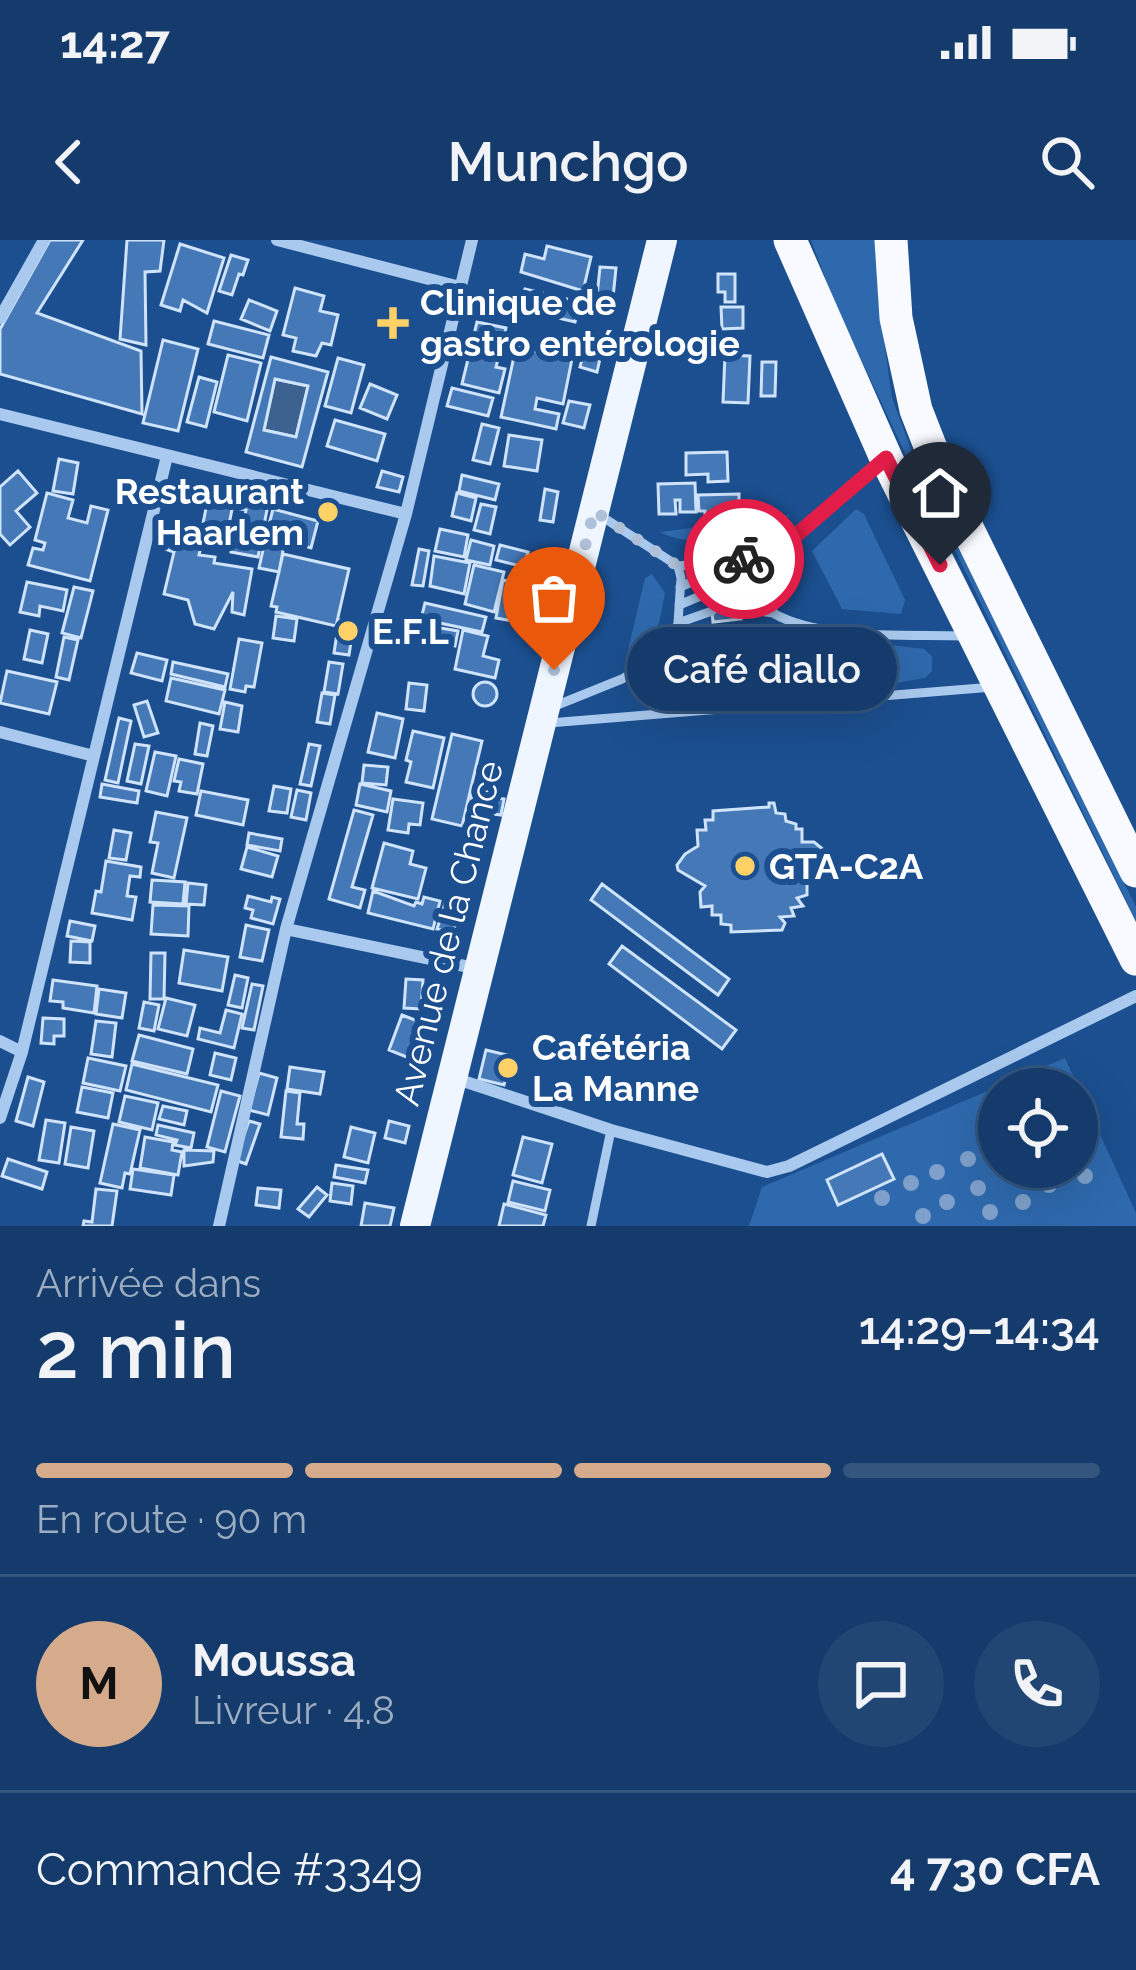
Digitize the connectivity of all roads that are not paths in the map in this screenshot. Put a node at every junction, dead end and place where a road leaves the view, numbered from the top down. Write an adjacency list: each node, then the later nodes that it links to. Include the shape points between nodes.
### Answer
1 (44, 240): 8 (street)
2 (277, 240): 7 (street)
3 (472, 240): 7 (street)
4 (662, 240): 12 (main road, Avenue de la Chance)
5 (790, 240): 11 (highway)
6 (891, 240): 35 (highway, via 902,360 922,428)
7 (460, 287): 13 (street)
8 (0, 318)
9 (0, 414): 10 (street)
10 (167, 456): 13 (street); 34 (street)
11 (886, 458): 14 (lane); 28 (highway)
12 (594, 511): 15 (lane); 32 (main road, Avenue de la Chance)
13 (406, 514): 36 (street)
14 (772, 556): 15 (lane); 18 (lane)
15 (678, 566): 19 (lane)
16 (736, 572): 18 (lane)
17 (708, 575): 19 (lane)
18 (769, 578): 22 (lane)
19 (680, 587): 23 (lane)
20 (738, 589): 22 (lane)
21 (710, 592): 23 (lane)
22 (771, 595): 26 (lane)
23 (679, 605): 27 (lane)
24 (740, 608): 26 (lane)
25 (712, 611): 27 (lane)
26 (773, 613): 28 (lane, via 846,632)
27 (678, 623): 29 (lane)
28 (976, 636): 31 (highway)
29 (670, 649): 30 (lane, via 688,669); 32 (lane)
30 (703, 668)
31 (999, 686): 32 (lane); 37 (highway)
32 (542, 717): 38 (main road, Avenue de la Chance)
33 (0, 732): 34 (street)
34 (94, 756): 41 (street)
35 (1136, 871)
36 (286, 929): 38 (street); 45 (street)
37 (1136, 958)
38 (480, 970): 42 (main road, Avenue de la Chance)
39 (1136, 996): 44 (street, via 767,1172)
40 (0, 1042): 41 (street)
41 (22, 1052): 43 (street)
42 (453, 1078): 44 (street); 46 (main road, Avenue de la Chance)
43 (0, 1118)
44 (611, 1130): 47 (lane)
45 (219, 1226)
46 (415, 1226)
47 (591, 1226)

